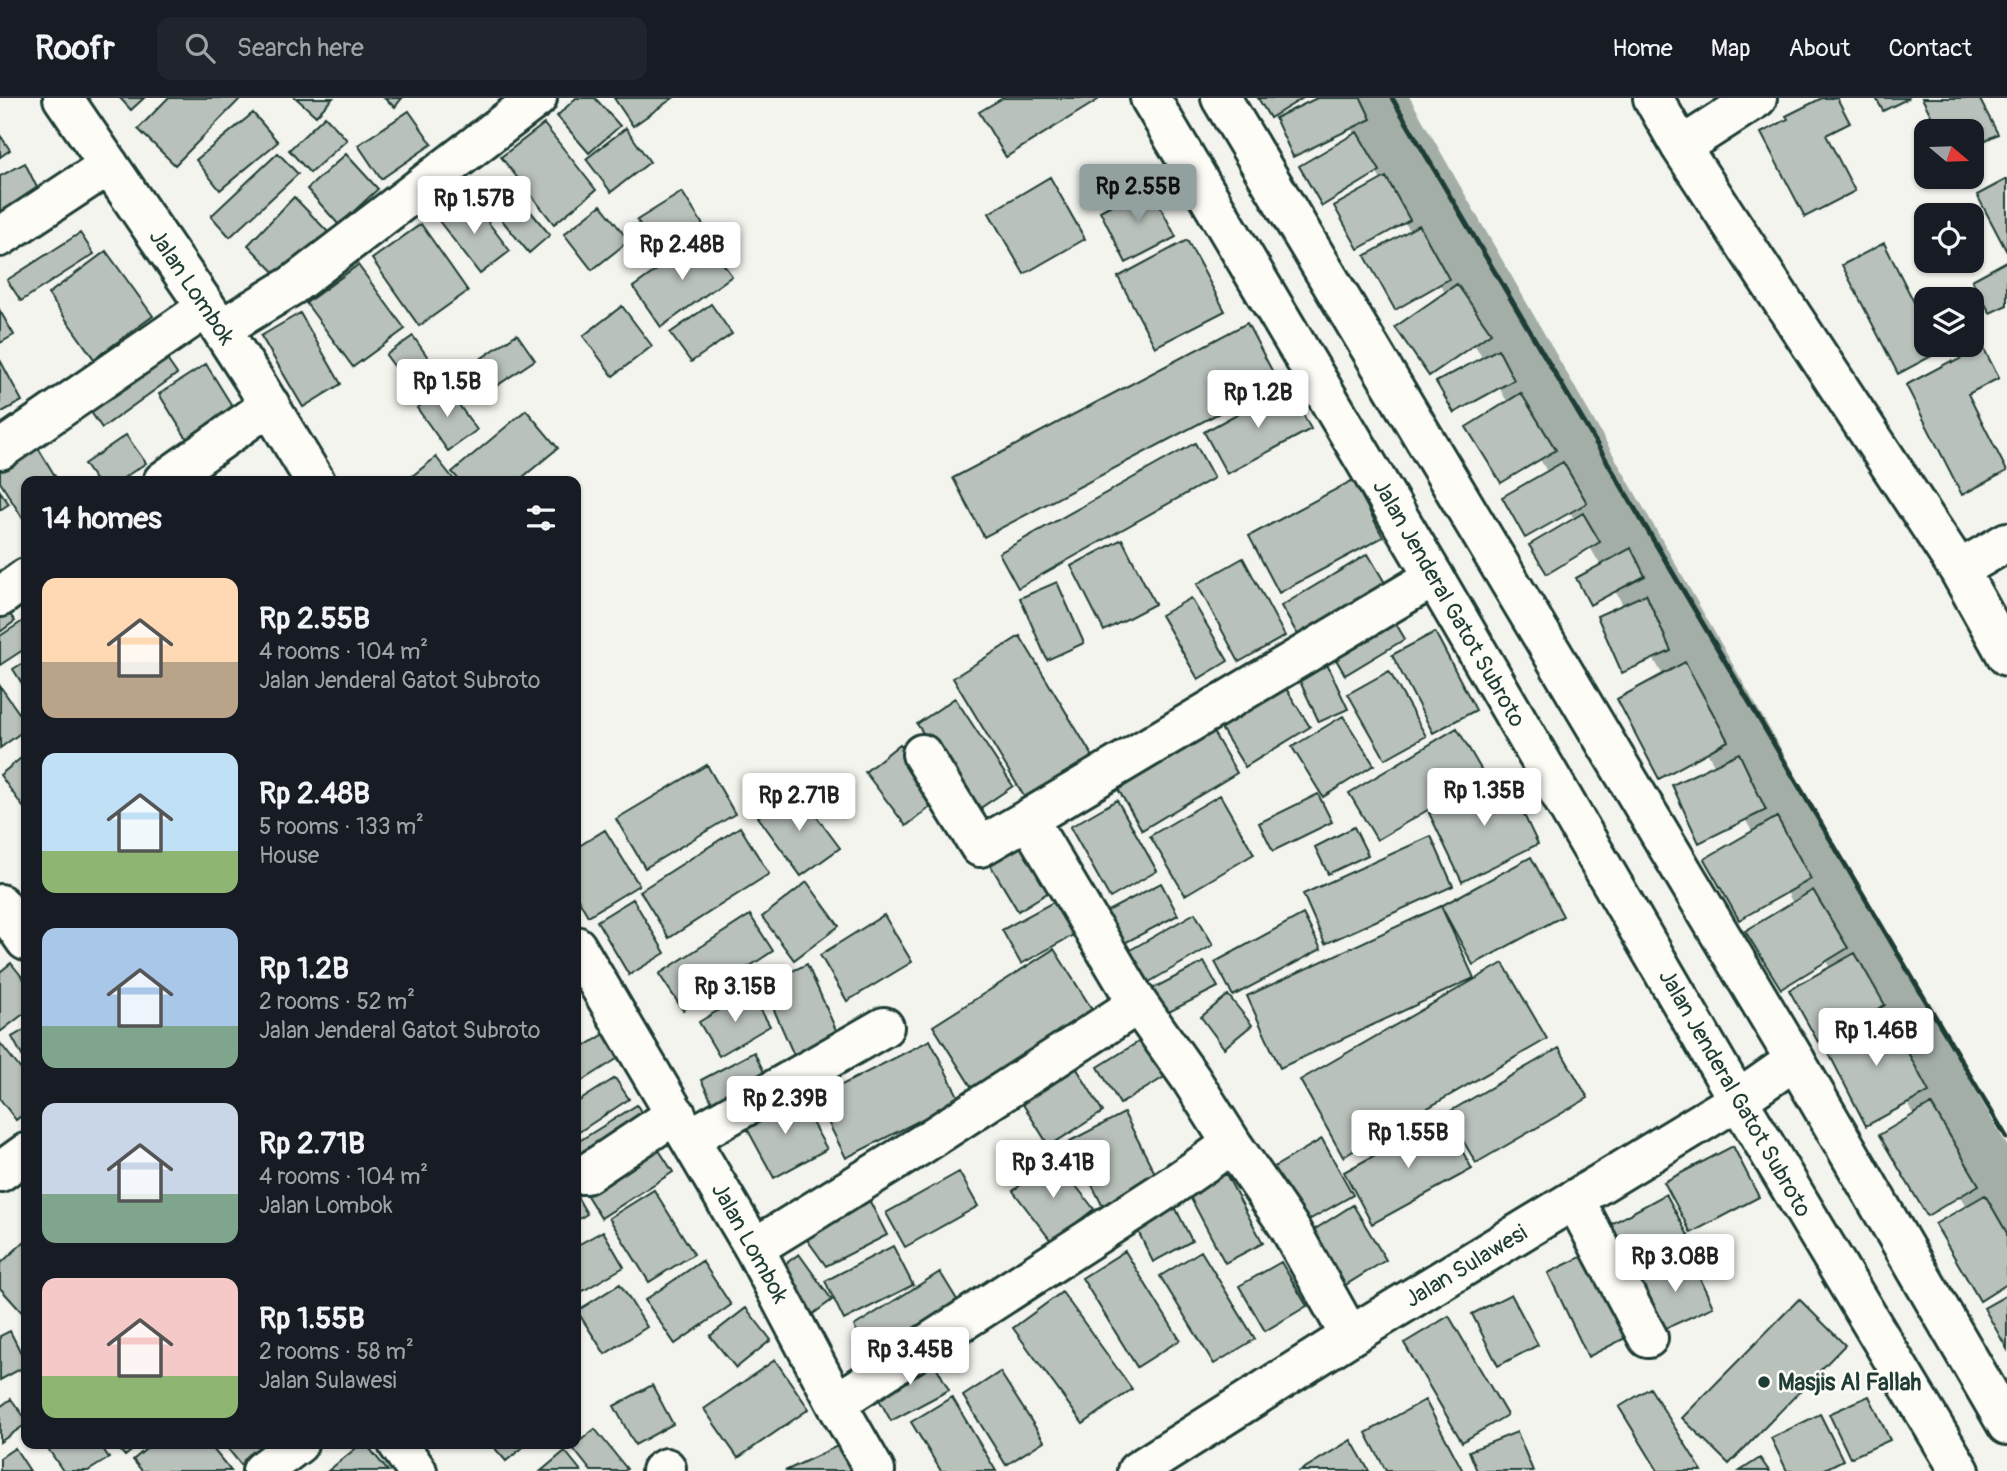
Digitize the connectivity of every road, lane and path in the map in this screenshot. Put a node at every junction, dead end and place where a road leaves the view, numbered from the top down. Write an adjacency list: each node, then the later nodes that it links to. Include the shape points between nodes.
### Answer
1 (63, 98): 9 (street, Jalan Lombok)
2 (537, 98): 7 (street)
3 (1150, 98): 18 (street, Jalan Jenderal Gatot Subroto)
4 (1222, 98): 27 (street)
5 (1653, 98): 8 (street)
6 (1757, 98): 8 (street)
7 (493, 111): 11 (street, via 442,173 293,285)
8 (1681, 147): 17 (street)
9 (109, 165): 10 (street); 11 (street, Jalan Lombok)
10 (0, 237)
11 (214, 318): 12 (street, Jalan Lombok); 13 (street)
12 (270, 405): 14 (street); 15 (street, Jalan Lombok)
13 (0, 450)
14 (170, 476)
15 (312, 476)
16 (2007, 542): 17 (street)
17 (1959, 570): 21 (street)
18 (1434, 577): 23 (street); 28 (street, Jalan Jenderal Gatot Subroto)
19 (21, 582): 20 (street)
20 (0, 597)
21 (2007, 656)
22 (922, 754): 23 (street, via 981,847)
23 (1028, 819): 25 (street)
24 (581, 954): 29 (street, Jalan Lombok)
25 (1138, 1004): 30 (street); 35 (street)
26 (884, 1027): 29 (street)
27 (1796, 1060): 28 (street, Jalan Sulawesi); 39 (street)
28 (1738, 1100): 34 (street, Jalan Sulawesi); 46 (street, Jalan Jenderal Gatot Subroto)
29 (683, 1126): 33 (street); 35 (street, Jalan Lombok)
30 (1231, 1144): 36 (street, via 1289,1227); 38 (street)
31 (21, 1157): 32 (street)
32 (0, 1172)
33 (581, 1174)
34 (1575, 1200): 36 (street, Jalan Sulawesi); 37 (street)
35 (754, 1248): 38 (street, Jalan Lombok)
36 (1350, 1336): 45 (street, Jalan Sulawesi)
37 (1648, 1338)
38 (836, 1403): 44 (street, Jalan Lombok)
39 (2007, 1425)
40 (291, 1449): 42 (street)
41 (402, 1449): 43 (street)
42 (262, 1471)
43 (418, 1471)
44 (876, 1471)
45 (1137, 1471)
46 (1960, 1471)

